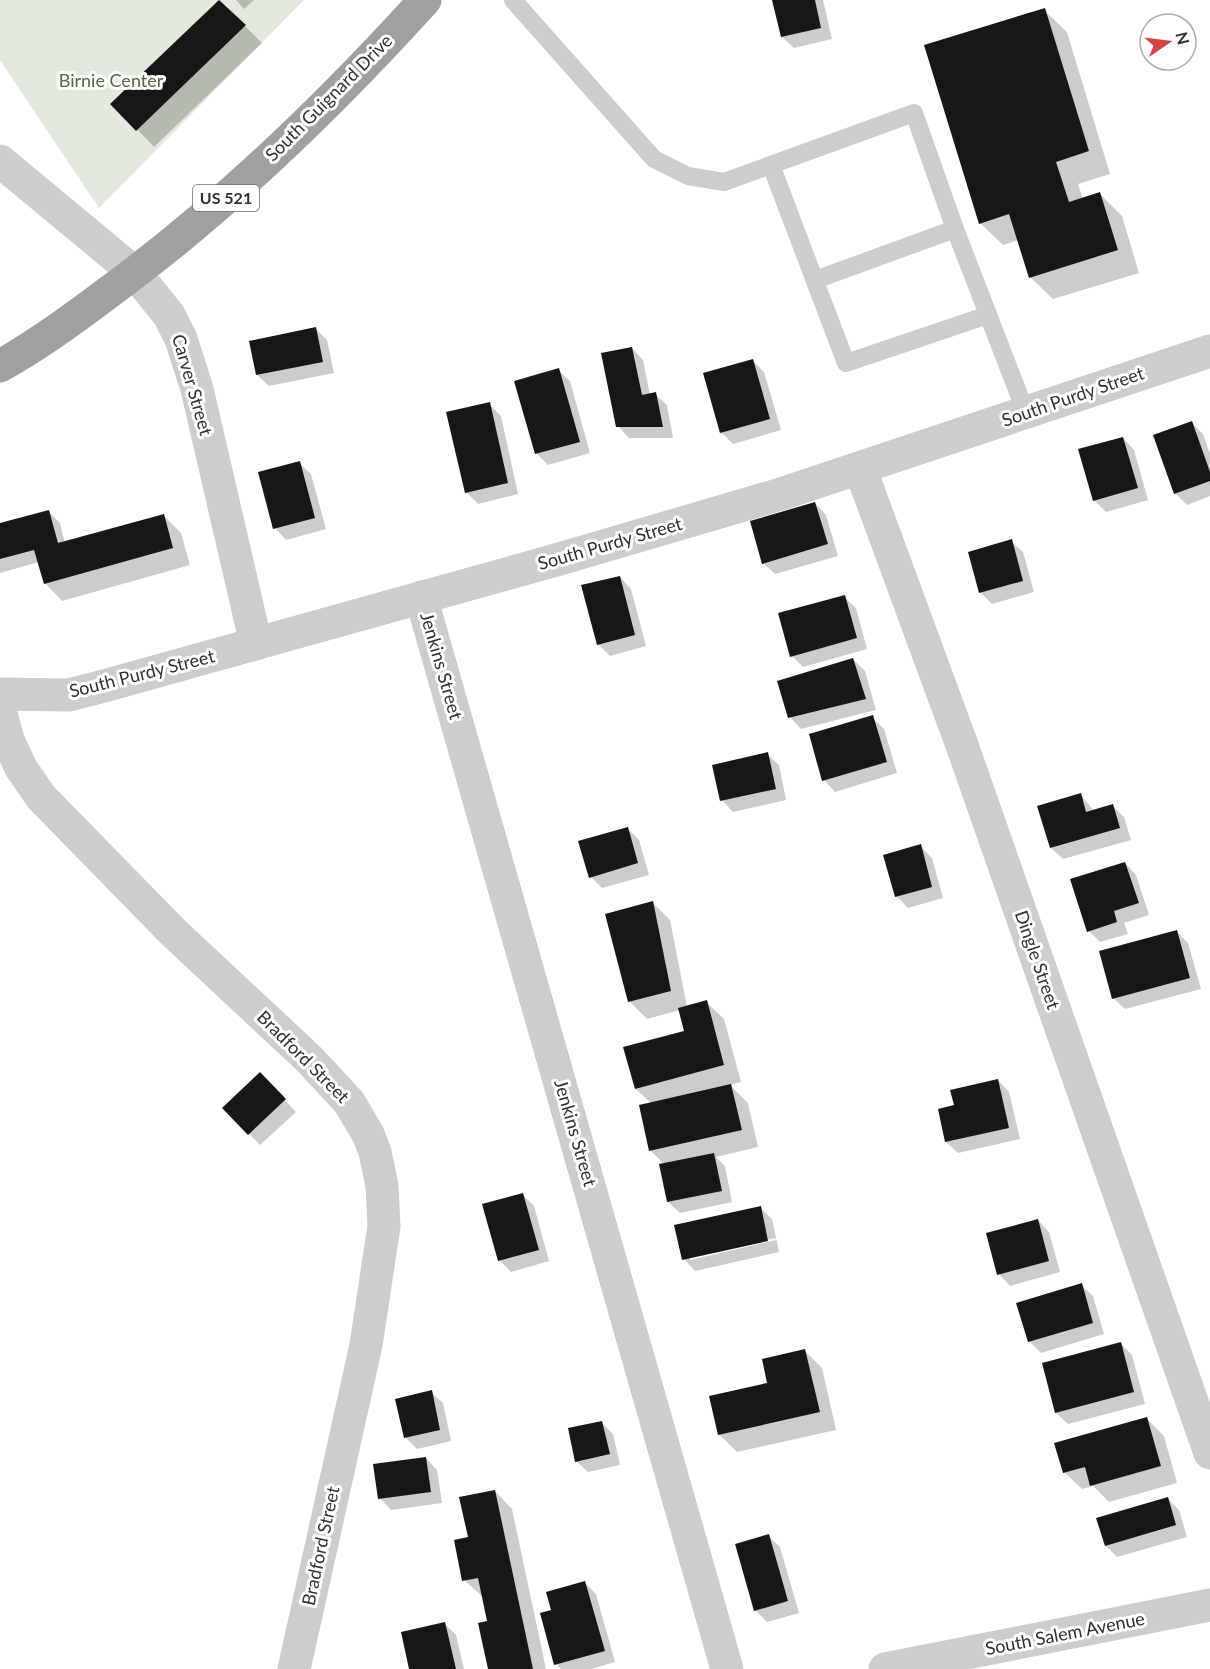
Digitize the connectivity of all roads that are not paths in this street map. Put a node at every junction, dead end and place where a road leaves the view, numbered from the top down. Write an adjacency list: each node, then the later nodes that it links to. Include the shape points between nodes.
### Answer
1 (513, 0): 4 (lane, via 654,159 688,176 724,182)
2 (421, 1): 6 (highway, South Guignard Drive / US 521, via 323,108 258,170)
3 (0, 161): 6 (street, Carver Street)
4 (771, 165): 5 (lane, via 914,113); 7 (lane)
5 (955, 229): 7 (lane); 8 (lane)
6 (135, 273): 10 (highway, South Guignard Drive / US 521, via 36,346); 14 (street, Carver Street, via 169,315 181,339 197,389)
7 (815, 280): 8 (lane, via 846,363)
8 (988, 315): 11 (lane)
9 (1210, 351): 11 (street, South Purdy Street)
10 (0, 366)
11 (1026, 413): 12 (street, South Purdy Street)
12 (860, 468): 13 (street, South Purdy Street); 17 (street, Dingle Street, via 963,748)
13 (421, 597): 14 (street, South Purdy Street); 20 (street, Jenkins Street)
14 (256, 644): 15 (street, South Purdy Street, via 69,694)
15 (0, 694)
16 (0, 709): 19 (street, Bradford Street, via 8,740 40,797 173,932 309,1059 349,1102 375,1152 384,1226 366,1345)
17 (1210, 1453)
18 (1210, 1605): 21 (street, South Salem Avenue)
19 (294, 1669)
20 (727, 1669)
21 (885, 1669)

